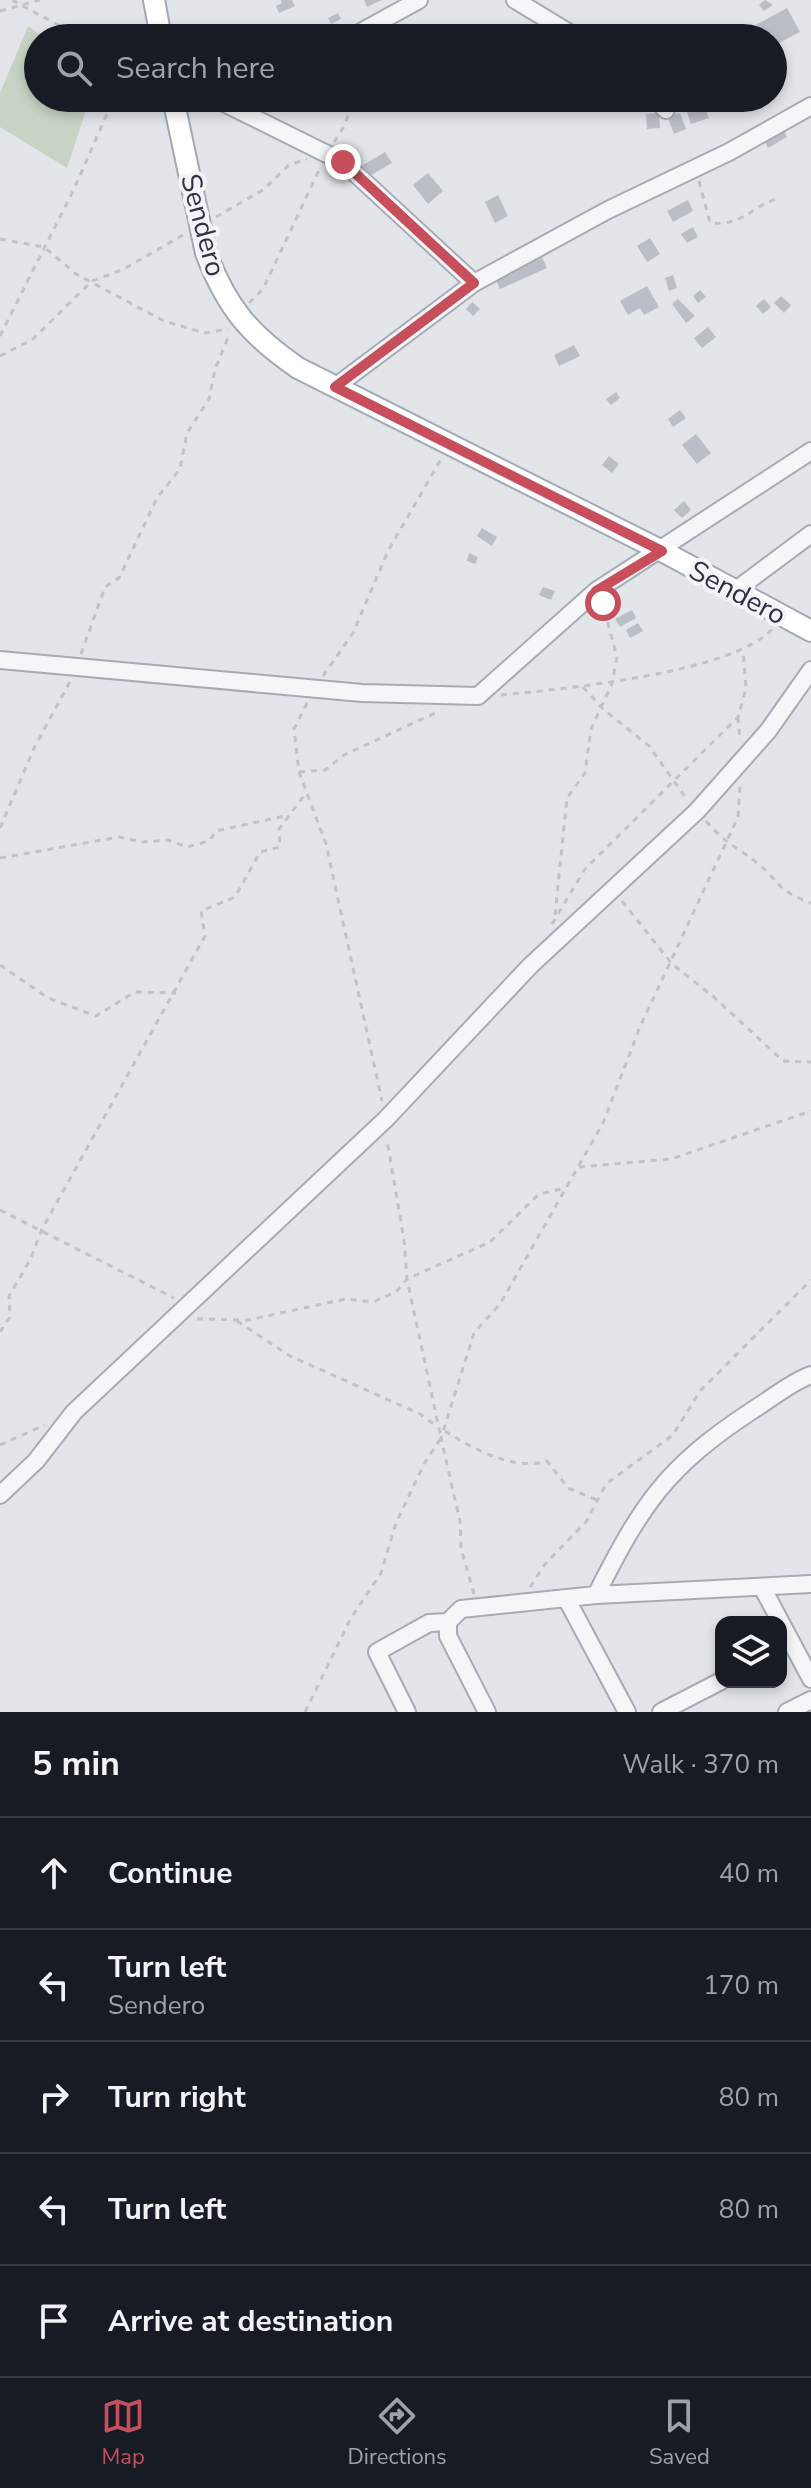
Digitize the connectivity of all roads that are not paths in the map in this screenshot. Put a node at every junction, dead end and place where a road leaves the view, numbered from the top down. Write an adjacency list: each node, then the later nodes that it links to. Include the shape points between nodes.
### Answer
1 (154, 0): 4 (main road)
2 (419, 0): 5 (street)
3 (515, 0): 6 (street)
4 (158, 24)
5 (375, 24)
6 (555, 24)
7 (811, 106): 10 (street)
8 (176, 112): 11 (main road, Sendero, via 199,225 214,274 237,317 274,352)
9 (249, 112): 10 (street, via 362,178)
10 (474, 283): 11 (street)
11 (335, 387): 14 (main road, Sendero)
12 (811, 451): 14 (street)
13 (811, 534): 15 (street)
14 (662, 551): 15 (main road, Sendero); 17 (street, via 596,591 478,696 313,688)
15 (736, 590): 16 (main road, Sendero)
16 (811, 631)
17 (0, 660)
18 (811, 670): 20 (street, via 768,731 697,811 530,966 386,1119 74,1412 36,1461)
19 (811, 1375): 23 (street, via 725,1429 663,1481)
20 (0, 1495)
21 (811, 1584): 22 (street)
22 (762, 1587): 23 (street); 26 (street)
23 (596, 1595): 24 (street)
24 (566, 1598): 25 (street, via 461,1609); 31 (street)
25 (448, 1622): 29 (street, via 429,1623 377,1652); 30 (street, via 448,1636)
26 (811, 1679)
27 (715, 1684): 32 (street)
28 (811, 1700): 33 (street)
29 (407, 1712)
30 (487, 1712)
31 (627, 1712)
32 (661, 1712)
33 (787, 1712)

